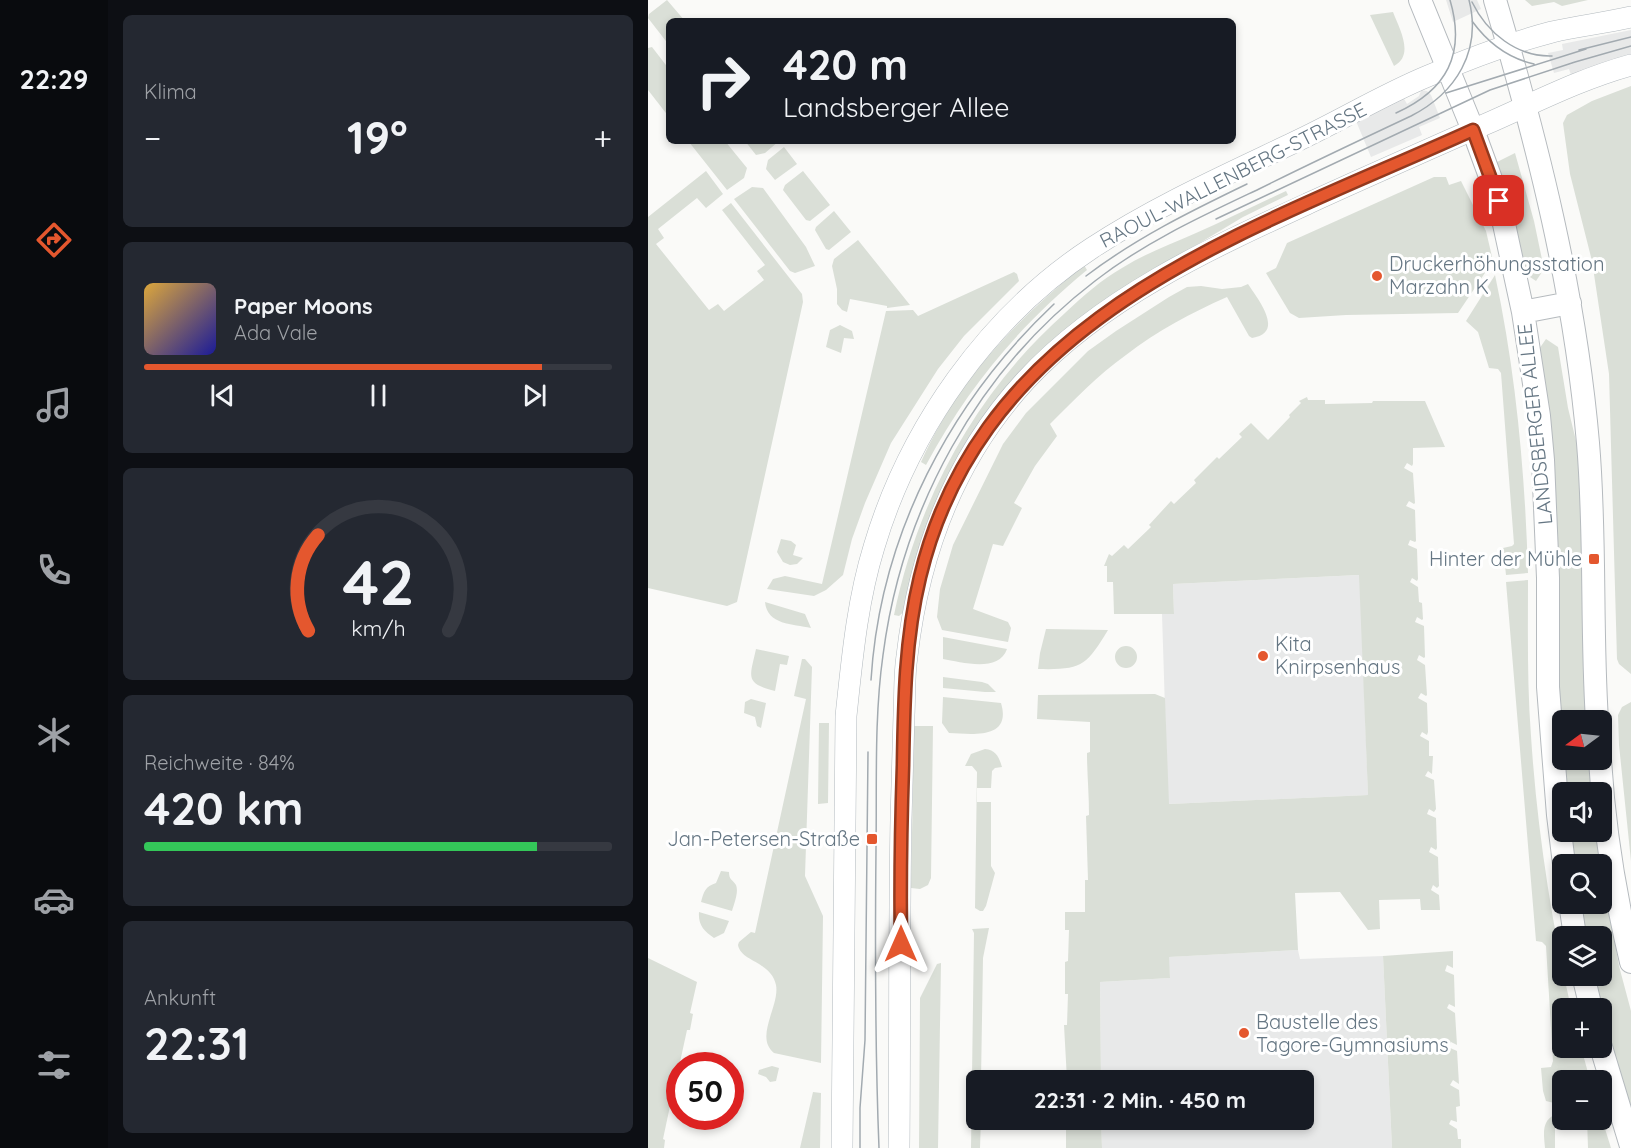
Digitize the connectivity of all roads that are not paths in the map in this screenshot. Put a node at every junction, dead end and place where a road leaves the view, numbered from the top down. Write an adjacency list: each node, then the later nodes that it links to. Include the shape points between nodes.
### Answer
1 (1420, 0): 6 (main road, LANDSBERGER ALLEE)
2 (1495, 0): 4 (main road)
3 (1631, 17): 4 (main road, RAOUL-WALLENBERG-STRASSE, via 1553,32)
4 (1508, 46): 6 (main road, RAOUL-WALLENBERG-STRASSE); 7 (main road)
5 (1631, 65): 7 (main road)
6 (1447, 68): 8 (main road, LANDSBERGER ALLEE); 17 (main road, RAOUL-WALLENBERG-STRASSE, via 1182,196 1091,248 1003,324 976,354 924,428 893,492 873,549 854,646 846,728)
7 (1525, 107): 8 (main road); 9 (main road)
8 (1473, 130): 10 (main road, LANDSBERGER ALLEE, via 1499,201); 18 (main road, via 1218,246 1110,309 1066,342 1026,381 990,424 965,465 931,539 916,594 906,660)
9 (1570, 303): 10 (main road); 11 (main road, via 1591,482)
10 (1523, 312): 13 (main road, LANDSBERGER ALLEE, via 1543,460 1548,687)
11 (1597, 710)
12 (1601, 770): 14 (main road, via 1619,911)
13 (1563, 854)
14 (1631, 962)
15 (1604, 1058): 16 (main road)
16 (1631, 1146)
17 (842, 1148)
18 (899, 1148)

